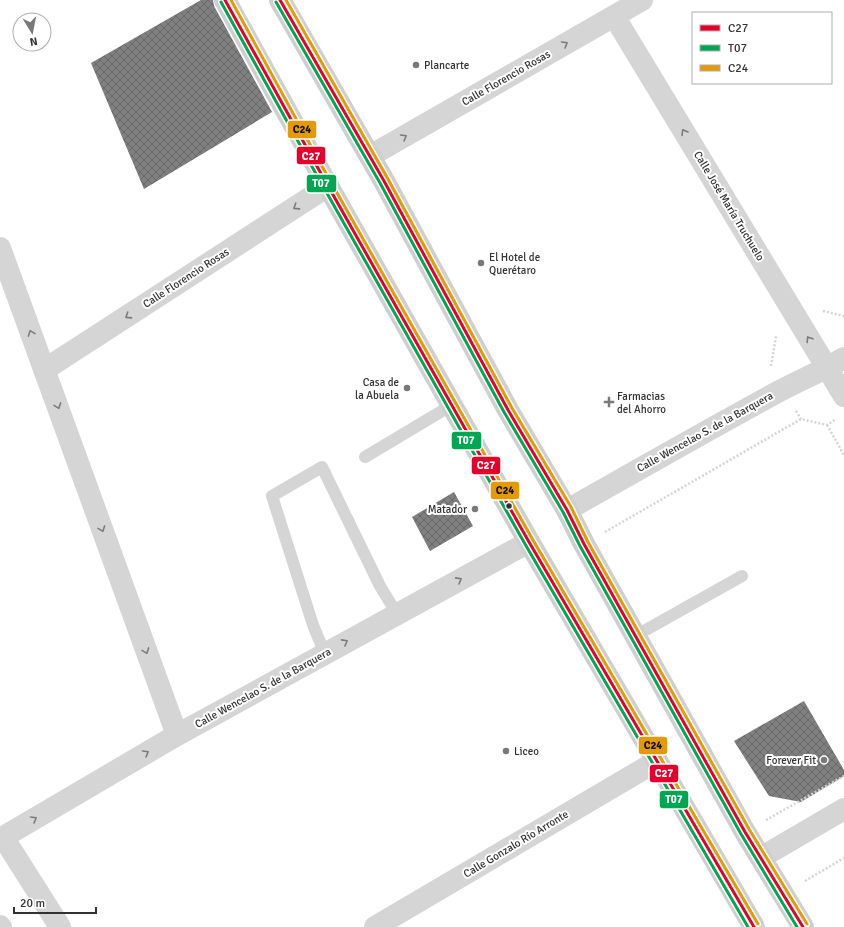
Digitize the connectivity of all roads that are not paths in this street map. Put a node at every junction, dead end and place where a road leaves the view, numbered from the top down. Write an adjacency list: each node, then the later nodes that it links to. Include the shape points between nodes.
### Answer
1 (225, 0): 6 (main road)
2 (280, 0): 5 (main road)
3 (642, 0): 4 (street, Calle Florencio Rosas)
4 (614, 16): 5 (street, Calle Florencio Rosas, one-way to 4); 8 (street, Calle José María Truchuelo, one-way to 4)
5 (370, 156): 13 (main road, via 508,410)
6 (328, 186): 9 (street, Calle Florencio Rosas, one-way to 9); 11 (main road)
7 (0, 248): 9 (street, one-way to 7)
8 (836, 363): 10 (street, Calle José María Truchuelo); 13 (street, Calle Wencelao S. de la Barquera, via 782,389)
9 (44, 370): 19 (street, one-way to 19)
10 (844, 396)
11 (452, 405): 12 (lane); 14 (main road)
12 (365, 457)
13 (567, 510): 17 (main road)
14 (529, 542): 16 (street, Calle Wencelao S. de la Barquera, one-way to 14); 20 (main road)
15 (742, 576): 17 (lane)
16 (397, 614): 18 (street, Calle Wencelao S. de la Barquera, one-way to 16); 18 (lane, via 380,586 322,466 272,496 312,625)
17 (635, 636): 23 (main road, via 745,832)
18 (325, 654): 19 (street, Calle Wencelao S. de la Barquera)
19 (177, 735): 22 (street, Calle Wencelao S. de la Barquera, one-way to 19)
20 (657, 760): 25 (street, Calle Gonzalo Río Arronte); 26 (main road)
21 (844, 810): 23 (street)
22 (1, 838): 24 (street)
23 (762, 857): 27 (main road)
24 (60, 927)
25 (375, 927)
26 (754, 927)
27 (803, 927)

